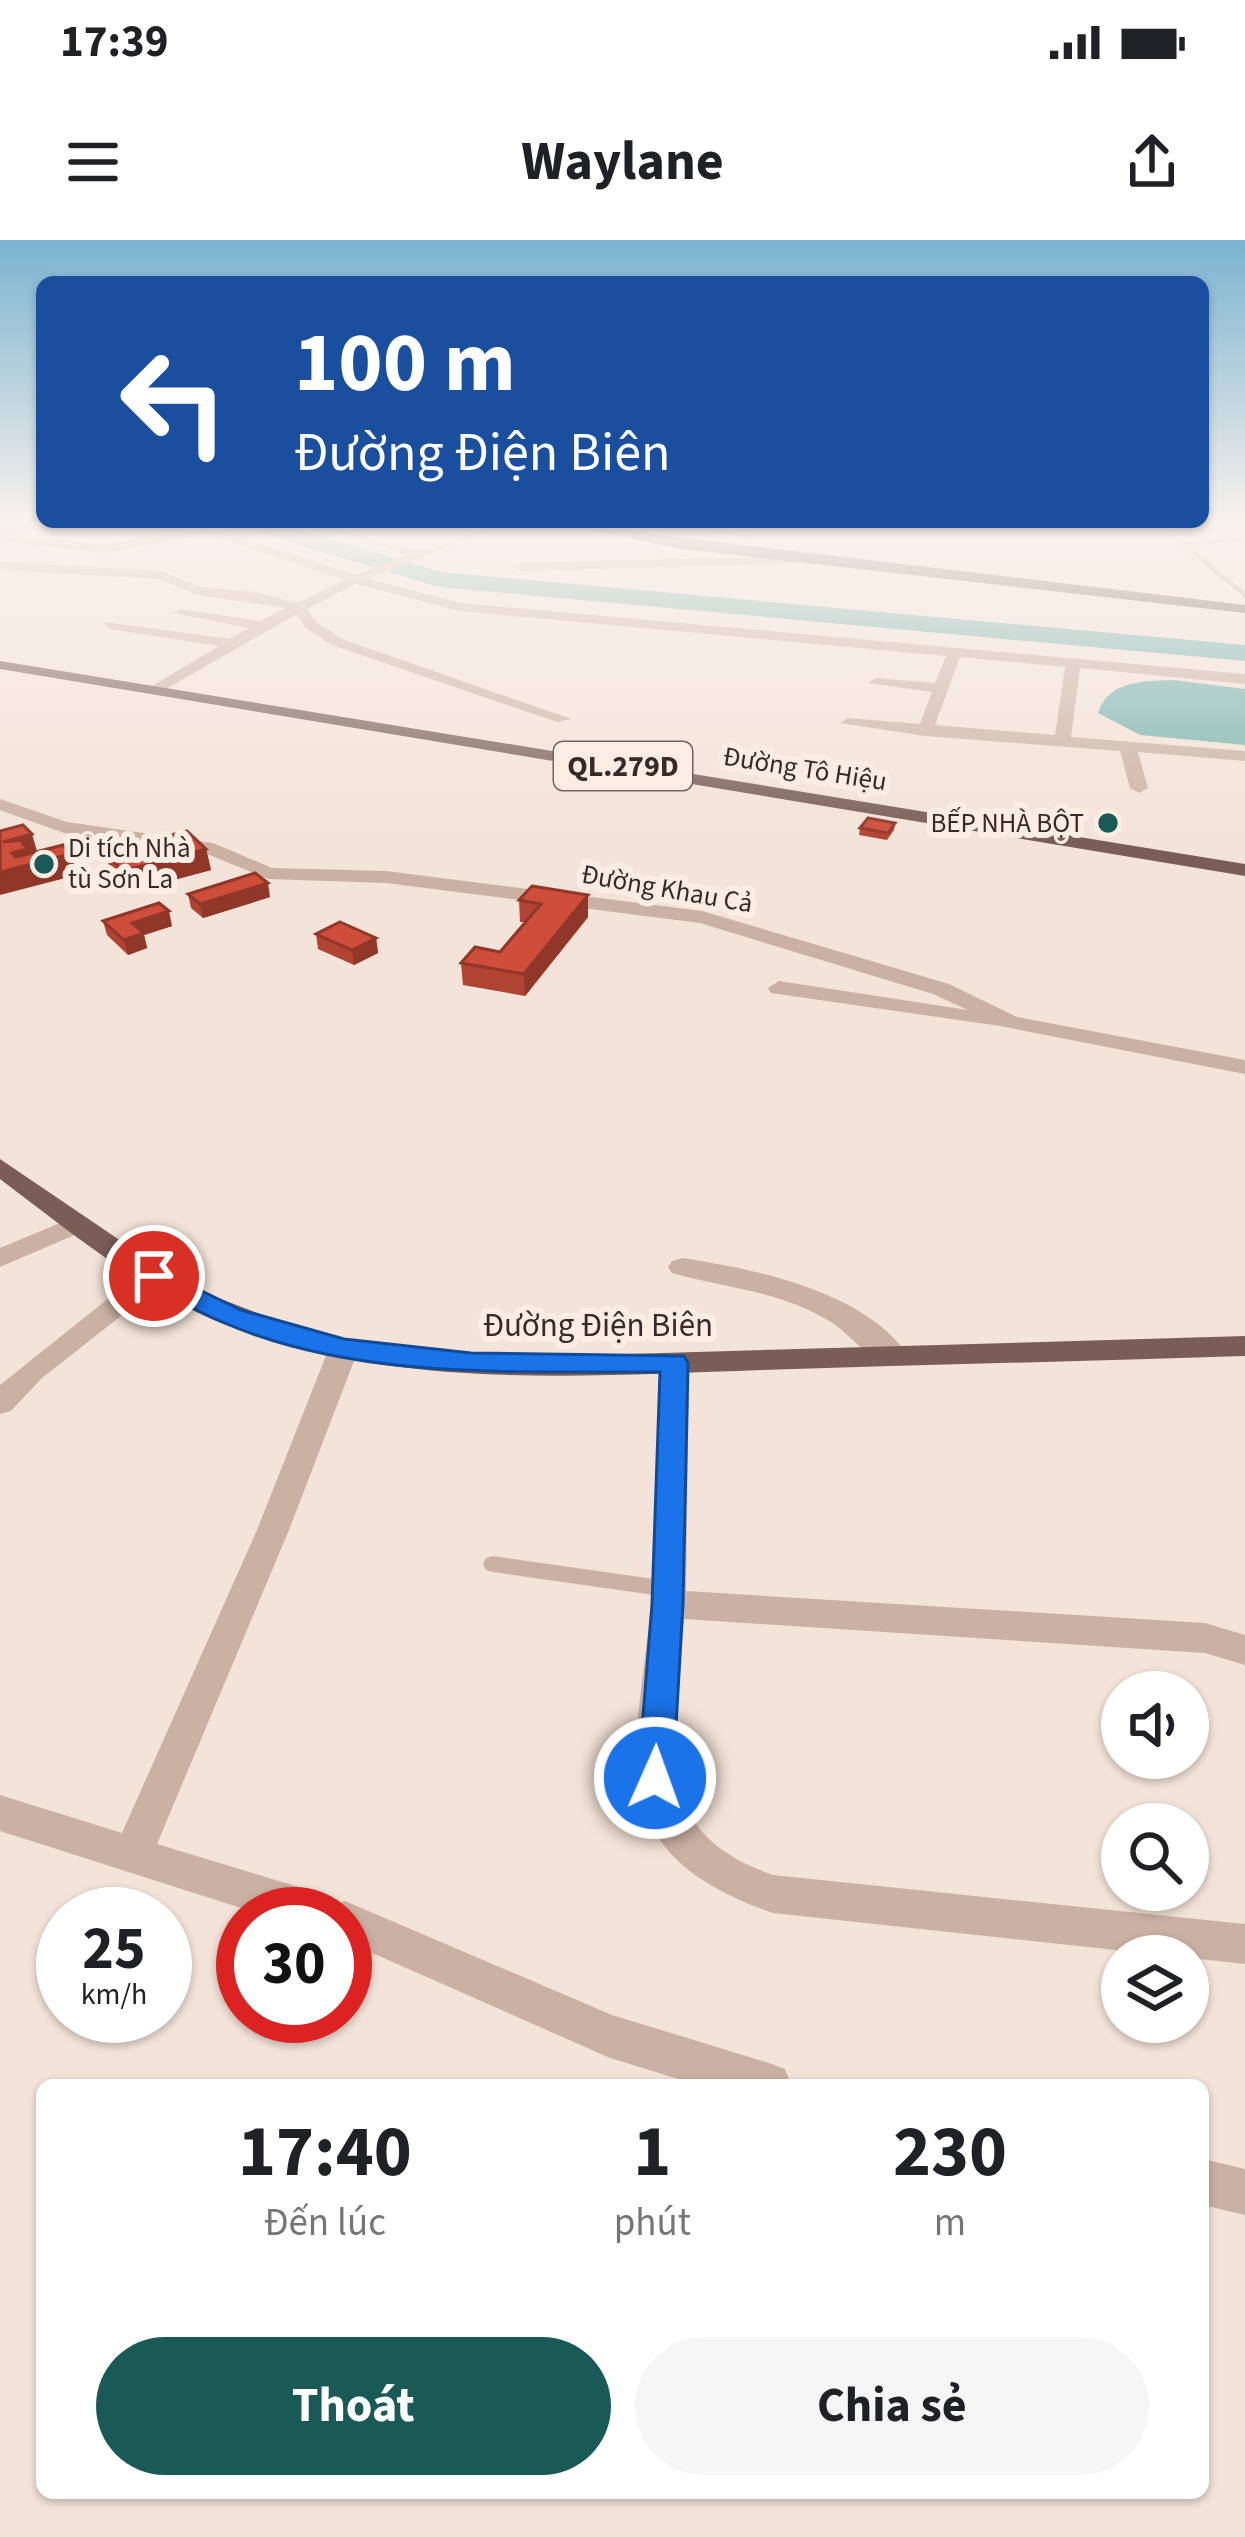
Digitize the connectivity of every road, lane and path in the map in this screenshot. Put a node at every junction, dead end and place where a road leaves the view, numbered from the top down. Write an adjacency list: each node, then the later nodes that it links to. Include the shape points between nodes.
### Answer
1 (123, 627): 5 (street)
2 (261, 627): 5 (street)
3 (313, 627): 13 (street)
4 (687, 627): 6 (street)
5 (234, 644): 12 (street)
6 (955, 651): 7 (street); 11 (street)
7 (1074, 662): 9 (street); 16 (street)
8 (0, 665): 12 (main road, Đường Tô Hiệu / QL.279D)
9 (1245, 680)
10 (876, 683): 11 (street)
11 (942, 688): 15 (street)
12 (157, 689): 21 (main road, Đường Tô Hiệu / QL.279D)
13 (563, 719)
14 (848, 723): 15 (street)
15 (925, 731): 16 (street)
16 (1063, 742): 17 (street)
17 (1127, 744): 18 (street); 19 (street)
18 (1245, 756)
19 (1139, 788)
20 (0, 804): 23 (street, Đường Khau Cả, via 64,827 206,847 268,873 386,877 702,917 923,982)
21 (1245, 870)
22 (779, 988): 23 (street)
23 (1011, 1023): 24 (street, Đường Khau Cả)
24 (1245, 1067)
25 (0, 1167): 26 (main road, Đường Điện Biên)
26 (77, 1224): 27 (street); 29 (main road, Đường Điện Biên)
27 (0, 1258)
28 (682, 1267): 32 (street, via 756,1278 806,1296 851,1318)
29 (154, 1276): 31 (main road, Đường Điện Biên, via 232,1316); 34 (street)
30 (1245, 1346): 32 (main road, Đường Điện Biên)
31 (344, 1348): 33 (main road, Đường Điện Biên, via 471,1362); 39 (street)
32 (894, 1357): 33 (main road, Đường Điện Biên)
33 (674, 1363): 36 (street)
34 (0, 1403)
35 (493, 1564): 36 (lane)
36 (668, 1596): 37 (street, via 1205,1639); 42 (street, via 655,1778 679,1837 739,1883 833,1902)
37 (1245, 1650)
38 (0, 1813): 39 (street)
39 (133, 1854): 40 (street)
40 (237, 1887)
41 (372, 1933): 43 (street, via 610,2036)
42 (1245, 1944)
43 (750, 2079)
44 (1209, 2183): 45 (street)
45 (1245, 2192)

